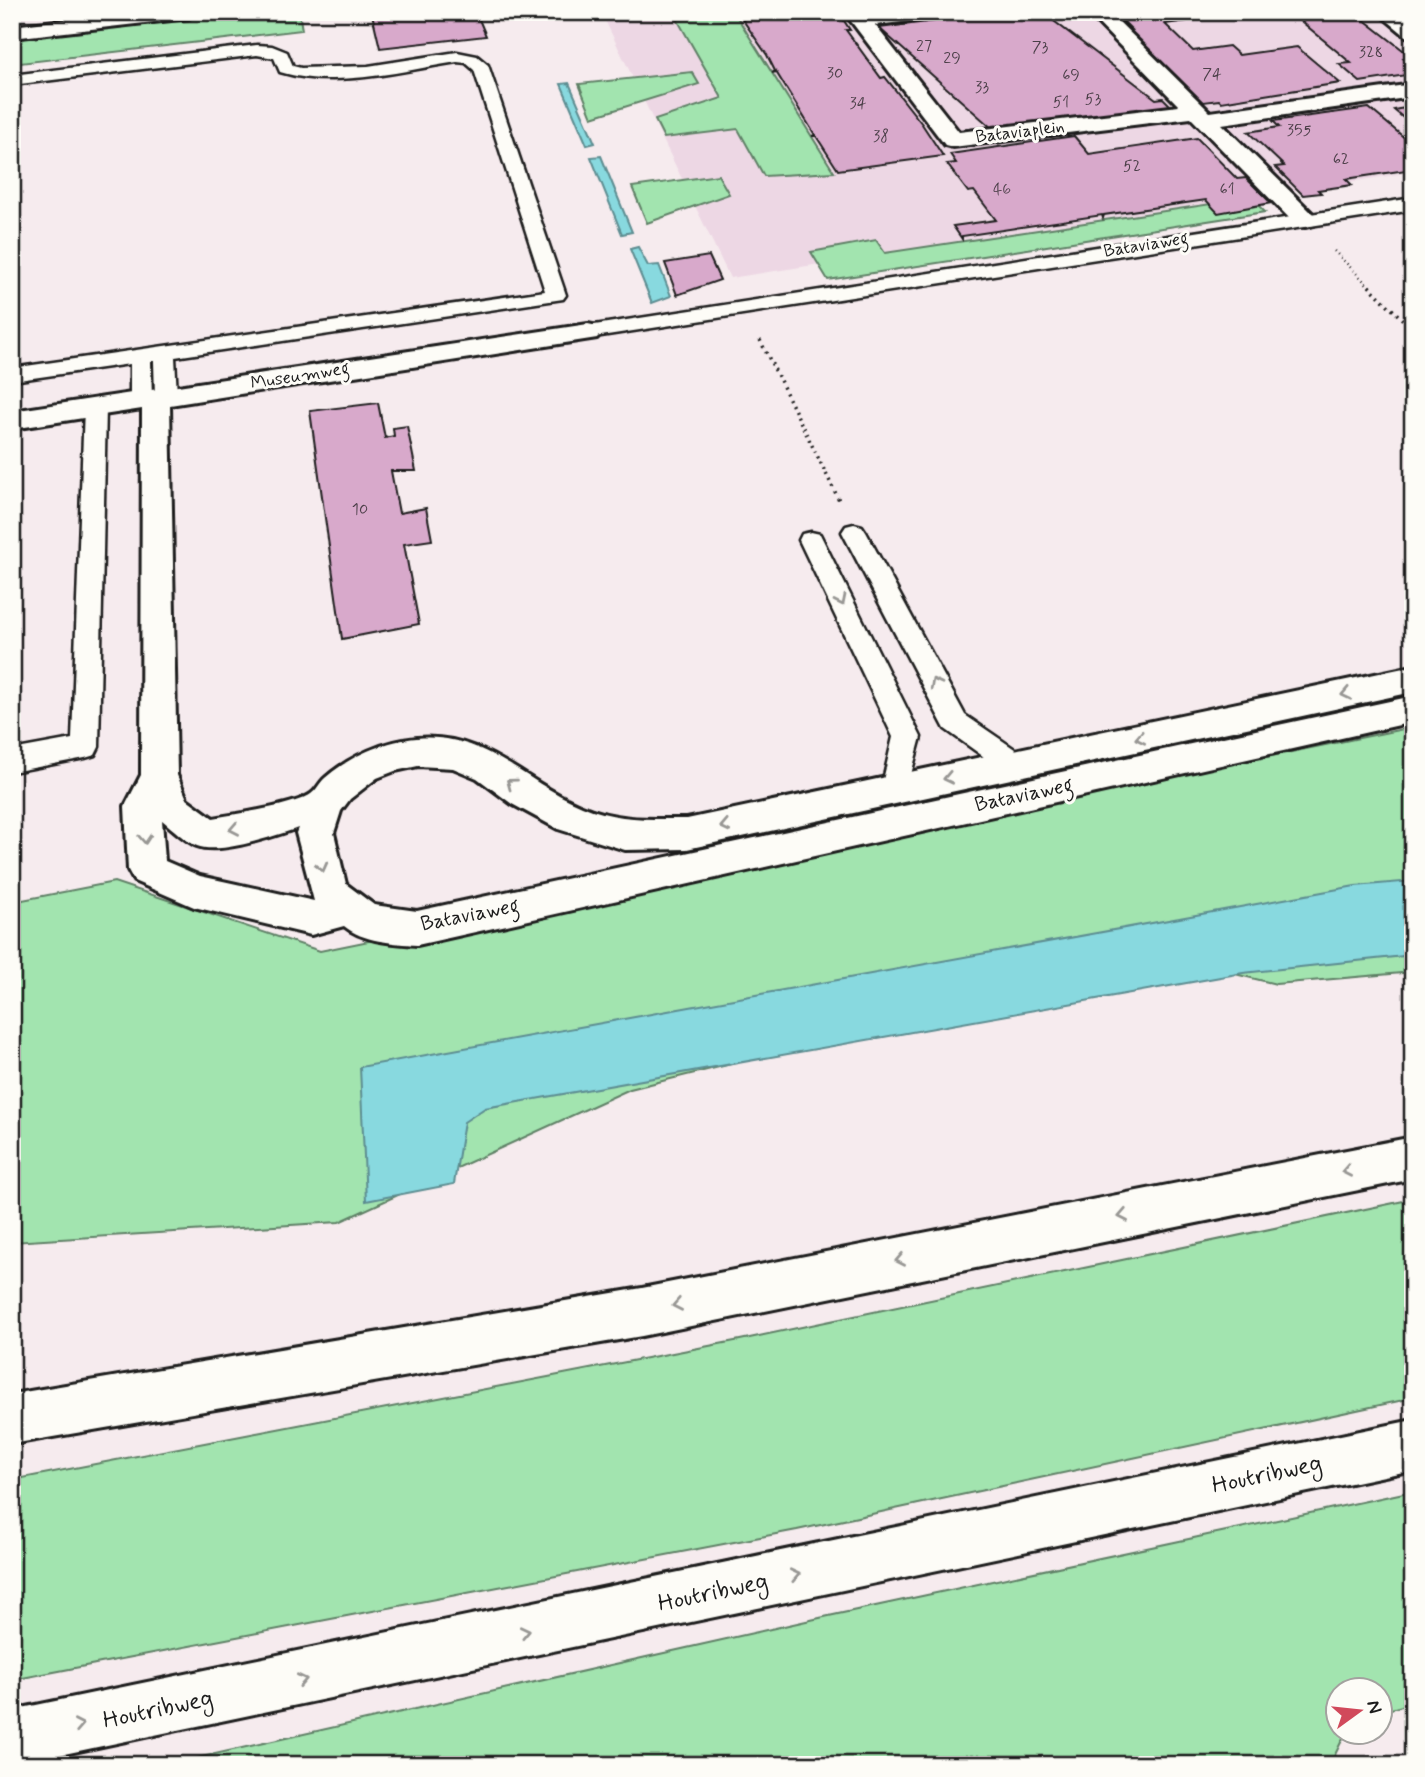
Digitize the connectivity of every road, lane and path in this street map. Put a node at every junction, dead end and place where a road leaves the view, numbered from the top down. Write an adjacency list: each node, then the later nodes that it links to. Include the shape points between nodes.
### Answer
1 (189, 12): 6 (street)
2 (937, 12): 5 (street, Bataviaplein)
3 (1097, 12): 10 (street)
4 (1387, 12): 7 (street)
5 (857, 17): 10 (street, Bataviaplein, via 953,140)
6 (12, 32)
7 (1413, 32)
8 (12, 80): 16 (lane, via 257,50 281,55 286,69 295,74 457,57 482,68 556,295)
9 (1413, 90): 10 (street)
10 (1200, 116): 12 (street)
11 (1413, 204): 12 (lane, Bataviaweg)
12 (1306, 220): 13 (lane, Bataviaweg); 14 (path)
13 (744, 308): 15 (lane, Bataviaweg); 22 (path)
14 (1413, 330)
15 (588, 332): 19 (street, Museumweg)
16 (164, 352): 17 (lane); 19 (lane)
17 (140, 356): 18 (lane); 19 (lane)
18 (12, 375)
19 (154, 398): 20 (street, Museumweg); 28 (street)
20 (95, 407): 21 (street, Museumweg); 26 (lane, via 85,747)
21 (12, 420)
22 (854, 532): 27 (lane, one-way to 22, via 956,722)
23 (811, 540): 29 (lane, one-way to 29, via 907,737)
24 (1413, 679): 27 (street, Bataviaweg, one-way to 27)
25 (1413, 709): 31 (street, Bataviaweg, via 417,928 363,919)
26 (12, 761)
27 (1015, 764): 29 (street, Bataviaweg, one-way to 29)
28 (159, 775): 30 (street, one-way to 28, via 271,822 207,834 173,808); 31 (street, one-way to 31, via 143,806 147,870 194,891 311,918)
29 (895, 789): 30 (street, Bataviaweg, one-way to 30, via 687,834 625,835 571,818 490,768 456,754 418,752 364,768)
30 (324, 805): 31 (street, Bataviaweg, one-way to 31, via 315,833 321,867 329,893)
31 (347, 909)
32 (1413, 1158): 33 (street, one-way to 33, via 642,1311)
33 (12, 1419)
34 (1413, 1445): 35 (street, Houtribweg, one-way to 34)
35 (12, 1738)

